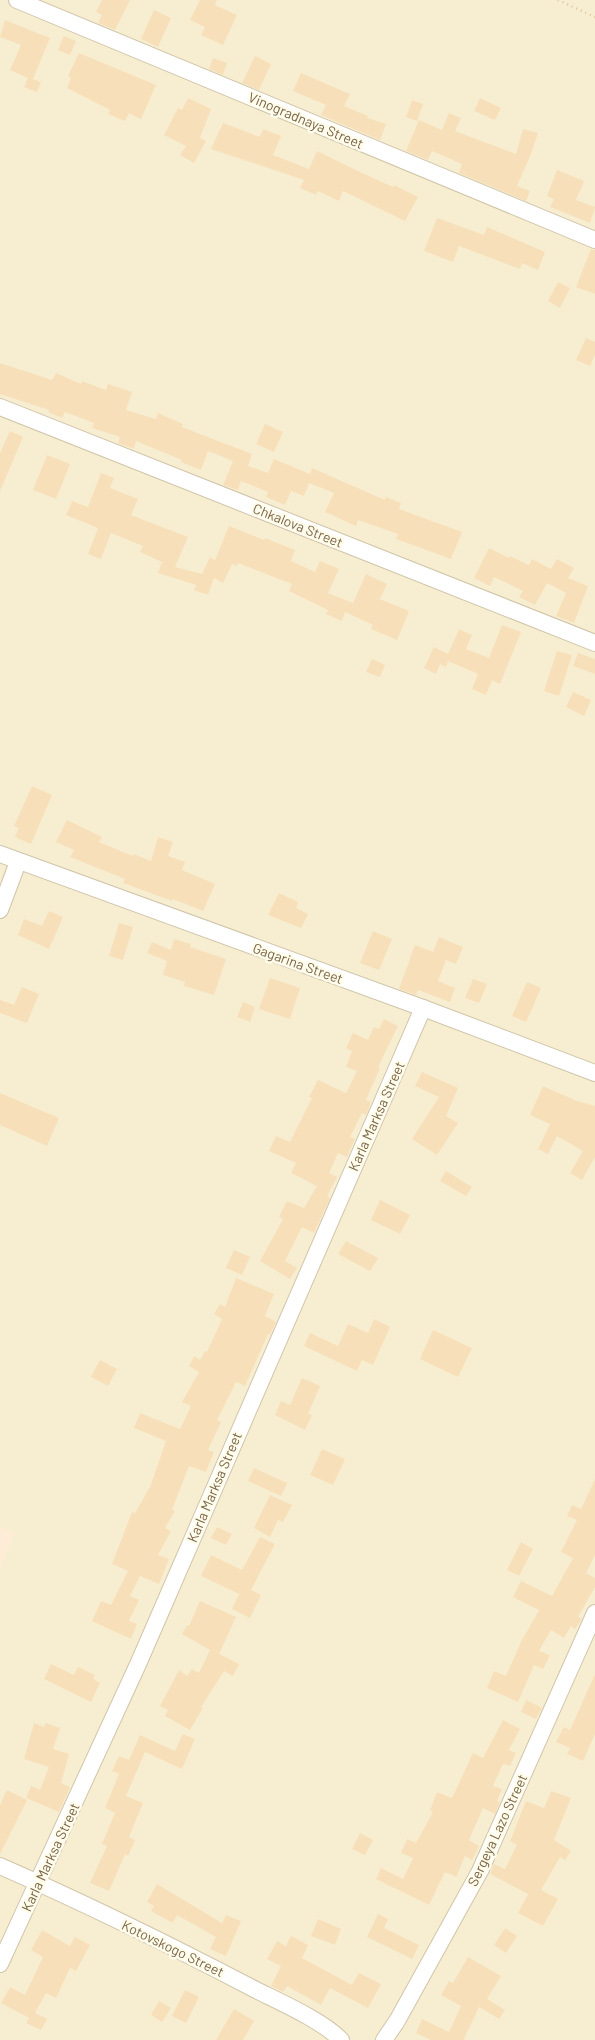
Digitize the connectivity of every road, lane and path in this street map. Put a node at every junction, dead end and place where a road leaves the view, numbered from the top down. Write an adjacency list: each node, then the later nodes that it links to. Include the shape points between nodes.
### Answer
1 (17, 0): 4 (street, Vinogradnaya Street)
2 (558, 0): 3 (path)
3 (595, 17)
4 (595, 240)
5 (0, 407): 6 (street, Chkalova Street)
6 (595, 643)
7 (0, 854): 8 (street, Gagarina Street)
8 (18, 862): 9 (street); 10 (street, Gagarina Street)
9 (0, 910)
10 (423, 1008): 11 (street, Gagarina Street); 14 (street, Karla Marksa Street, via 142,1653)
11 (595, 1074)
12 (595, 1613): 17 (street, Sergeya Lazo Street, via 480,1871)
13 (0, 1866): 14 (street, Kotovskogo Street)
14 (38, 1883): 15 (street, Karla Marksa Street); 16 (street, Kotovskogo Street, via 294,2009 335,2033)
15 (0, 1964)
16 (341, 2040)
17 (384, 2040)

